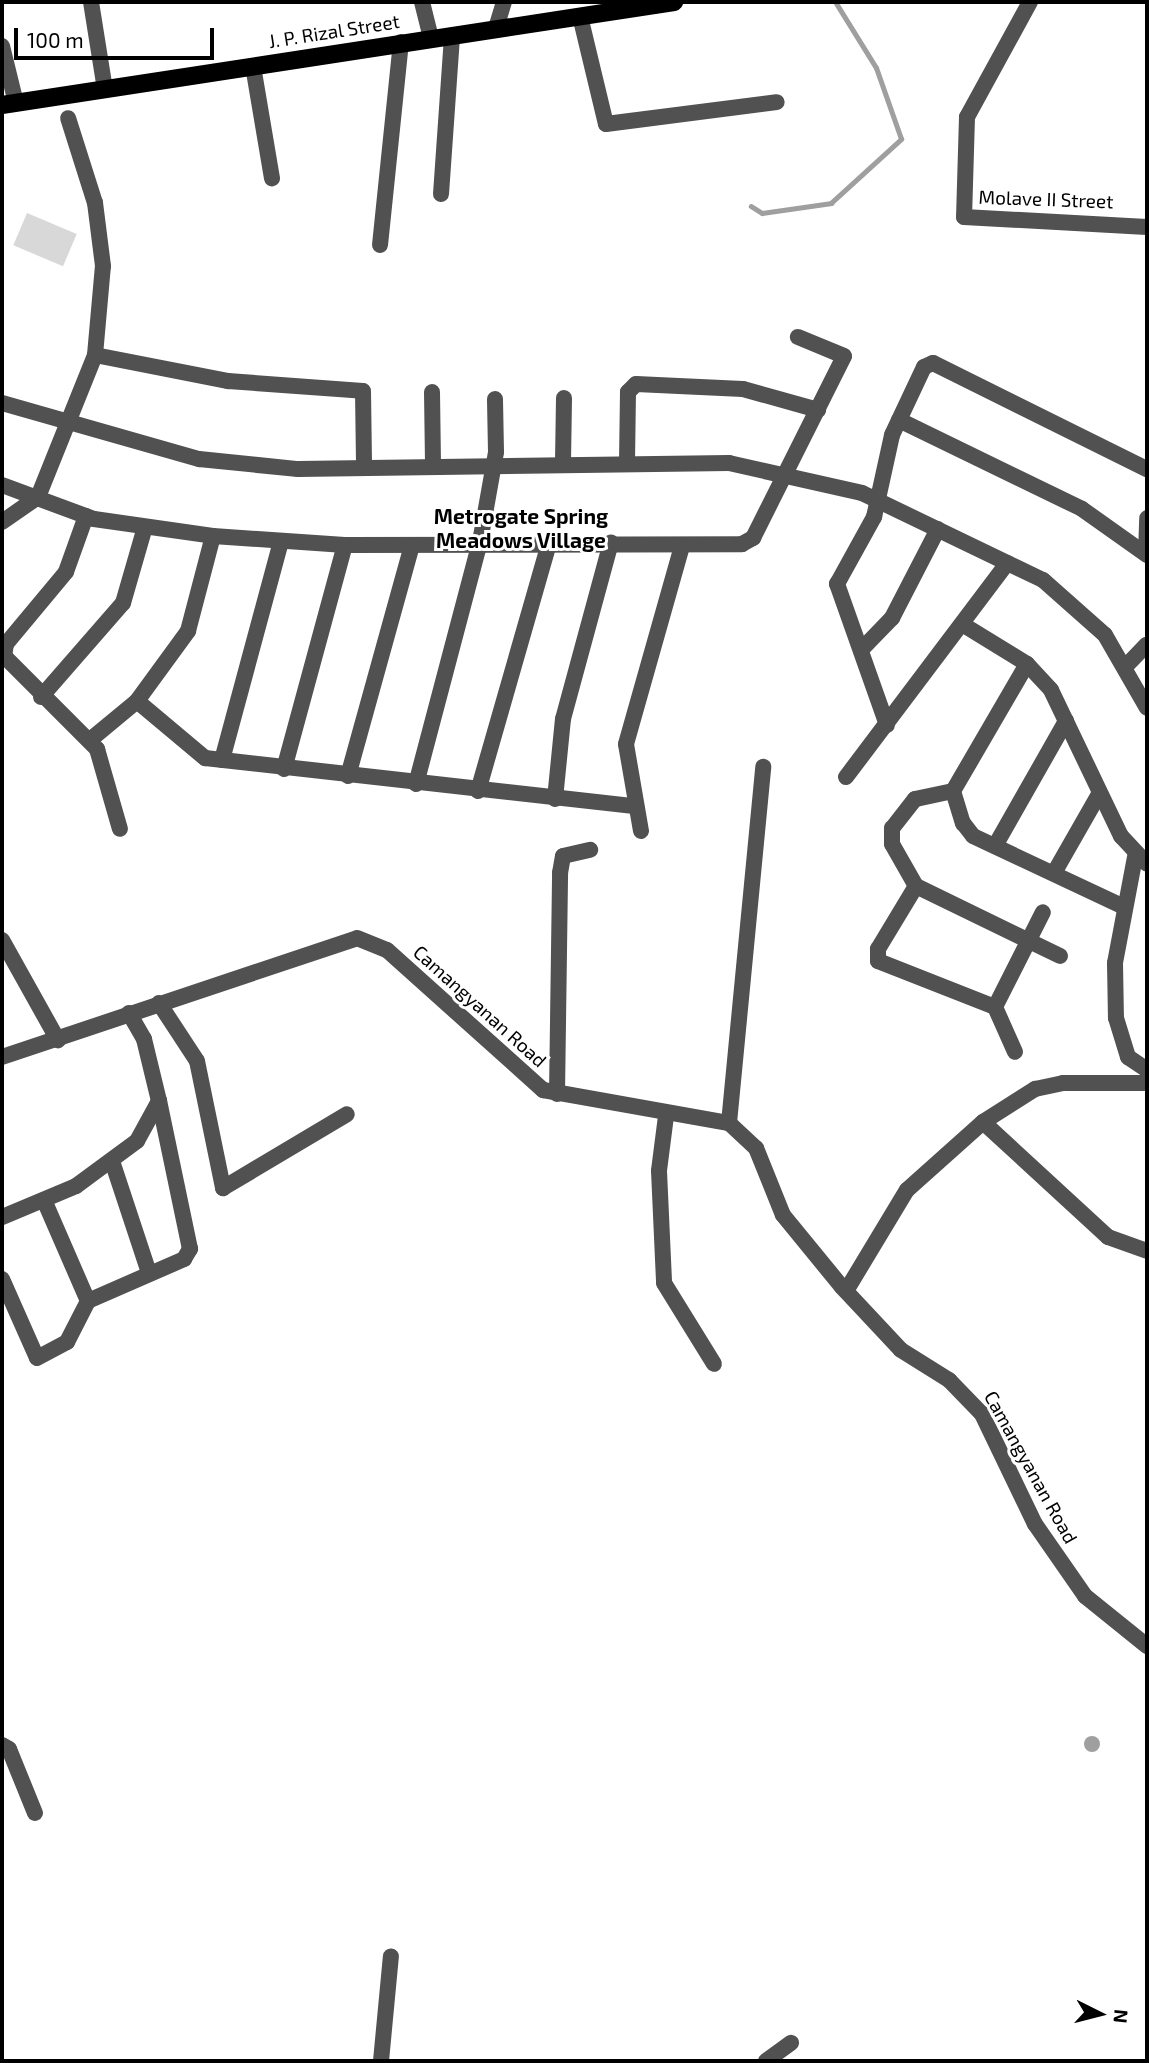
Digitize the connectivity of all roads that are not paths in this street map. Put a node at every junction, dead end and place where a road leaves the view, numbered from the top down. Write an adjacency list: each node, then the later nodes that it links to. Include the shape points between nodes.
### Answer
1 (90, 2): 13 (street)
2 (422, 2): 9 (street)
3 (504, 2): 7 (street)
4 (674, 2): 6 (main road, J. P. Rizal Street)
5 (1030, 2): 19 (street, Molave II Street, via 967,117 964,217)
6 (580, 16): 7 (main road, J. P. Rizal Street); 14 (street, via 606,124)
7 (496, 28): 8 (main road, J. P. Rizal Street)
8 (452, 35): 9 (main road, J. P. Rizal Street); 18 (street)
9 (431, 37): 10 (main road, J. P. Rizal Street)
10 (401, 42): 12 (main road, J. P. Rizal Street); 20 (street)
11 (2, 46): 15 (street)
12 (253, 66): 13 (main road, J. P. Rizal Street); 17 (street)
13 (105, 89): 15 (main road, J. P. Rizal Street)
14 (777, 102)
15 (9, 104)
16 (68, 118): 22 (street, via 95,203 103,266)
17 (271, 178)
18 (441, 194)
19 (1147, 227)
20 (380, 244)
21 (798, 337): 27 (street, via 844,356)
22 (95, 355): 29 (street); 32 (street, via 228,381 363,391)
23 (432, 392): 33 (street)
24 (564, 398): 30 (street)
25 (495, 399): 34 (street)
26 (2, 403): 29 (street)
27 (818, 410): 31 (street, via 743,388 636,384 628,392); 36 (street)
28 (899, 421): 35 (street, via 923,366 933,363); 39 (street); 53 (street, via 1082,509)
29 (70, 427): 32 (street, via 199,459); 38 (street)
30 (563, 462): 31 (street); 34 (street)
31 (627, 463): 36 (street, via 729,463)
32 (364, 467): 33 (street)
33 (433, 467): 34 (street)
34 (493, 468): 47 (street)
35 (1147, 470)
36 (783, 476): 39 (street); 52 (street, via 753,538 742,544)
37 (2, 485): 38 (street)
38 (38, 497): 40 (street); 42 (street)
39 (878, 499): 44 (street); 57 (street, via 837,584)
40 (86, 516): 43 (street); 60 (street, via 66,572 4,651)
41 (1147, 518): 53 (street)
42 (2, 522)
43 (145, 527): 45 (street); 60 (street, via 123,603)
44 (938, 529): 54 (street); 57 (street, via 892,618)
45 (213, 536): 46 (street); 61 (street, via 188,631)
46 (281, 542): 50 (street); 66 (street)
47 (480, 542): 48 (street); 51 (street); 71 (street)
48 (549, 542): 49 (street); 72 (street)
49 (611, 542): 52 (street); 75 (street, via 563,719)
50 (345, 545): 51 (street); 68 (street)
51 (412, 546): 69 (street)
52 (682, 546): 76 (street, via 625,744)
53 (1147, 554)
54 (1007, 563): 55 (street); 59 (street, via 1080,609)
55 (962, 624): 58 (street); 64 (street)
56 (1147, 644): 59 (street)
57 (861, 650): 64 (street)
58 (1027, 664): 63 (street); 73 (street)
59 (1126, 666): 62 (street)
60 (41, 697): 65 (street)
61 (137, 701): 65 (street); 66 (street, via 205,758)
62 (1147, 708)
63 (1066, 721): 74 (street); 79 (street)
64 (887, 725): 70 (street)
65 (90, 740): 77 (street, via 118,806)
66 (222, 760): 68 (street)
67 (763, 767): 101 (street)
68 (284, 769): 69 (street)
69 (348, 776): 71 (street)
70 (846, 777)
71 (416, 784): 72 (street)
72 (478, 791): 75 (street)
73 (953, 791): 79 (street, via 968,830); 83 (street, via 915,799 892,828 891,844)
74 (1099, 794): 81 (street); 82 (street)
75 (555, 799): 76 (street)
76 (636, 806): 78 (street)
77 (120, 829)
78 (640, 831)
79 (995, 846): 82 (street)
80 (590, 850): 96 (street, via 563,856 560,873)
81 (1141, 861): 84 (street)
82 (1054, 873): 84 (street)
83 (916, 886): 87 (street); 90 (street, via 878,949 878,961)
84 (1124, 907): 95 (street, via 1115,963 1116,1018 1128,1056)
85 (1044, 912): 87 (street)
86 (2, 940): 92 (street)
87 (1028, 941): 88 (street); 90 (street)
88 (1060, 956)
89 (159, 1003): 91 (street, Camangyanan Road); 96 (street, Camangyanan Road, via 357,939 371,940 520,1072); 98 (street, via 197,1061 223,1188)
90 (995, 1007): 93 (street)
91 (129, 1013): 92 (street, Camangyanan Road); 97 (street, via 144,1038)
92 (58, 1040): 94 (street, Camangyanan Road)
93 (1015, 1052)
94 (2, 1057)
95 (1147, 1080): 100 (street, via 1063,1083 1035,1089)
96 (556, 1094): 99 (street, Camangyanan Road)
97 (159, 1101): 102 (street, via 136,1141); 106 (street, via 190,1249 184,1259)
98 (347, 1114)
99 (666, 1116): 101 (street, Camangyanan Road); 110 (street, via 659,1171 664,1283)
100 (983, 1122): 105 (street, via 1108,1237); 108 (street, via 907,1190)
101 (729, 1123): 108 (street, Camangyanan Road, via 756,1148 783,1215)
102 (112, 1161): 103 (street); 106 (street)
103 (44, 1200): 104 (street); 109 (street)
104 (2, 1217)
105 (1147, 1251)
106 (149, 1273): 109 (street)
107 (2, 1279): 109 (street, via 37,1358 67,1342)
108 (846, 1291): 111 (street, Camangyanan Road, via 901,1350 966,1394 1049,1548 1095,1609)
109 (88, 1301)
110 (715, 1364)
111 (1147, 1646)
112 (2, 1745): 113 (street, via 9,1749)
113 (35, 1813)
114 (391, 1956): 116 (street)
115 (791, 2043): 117 (street)
116 (381, 2061)
117 (766, 2061)

